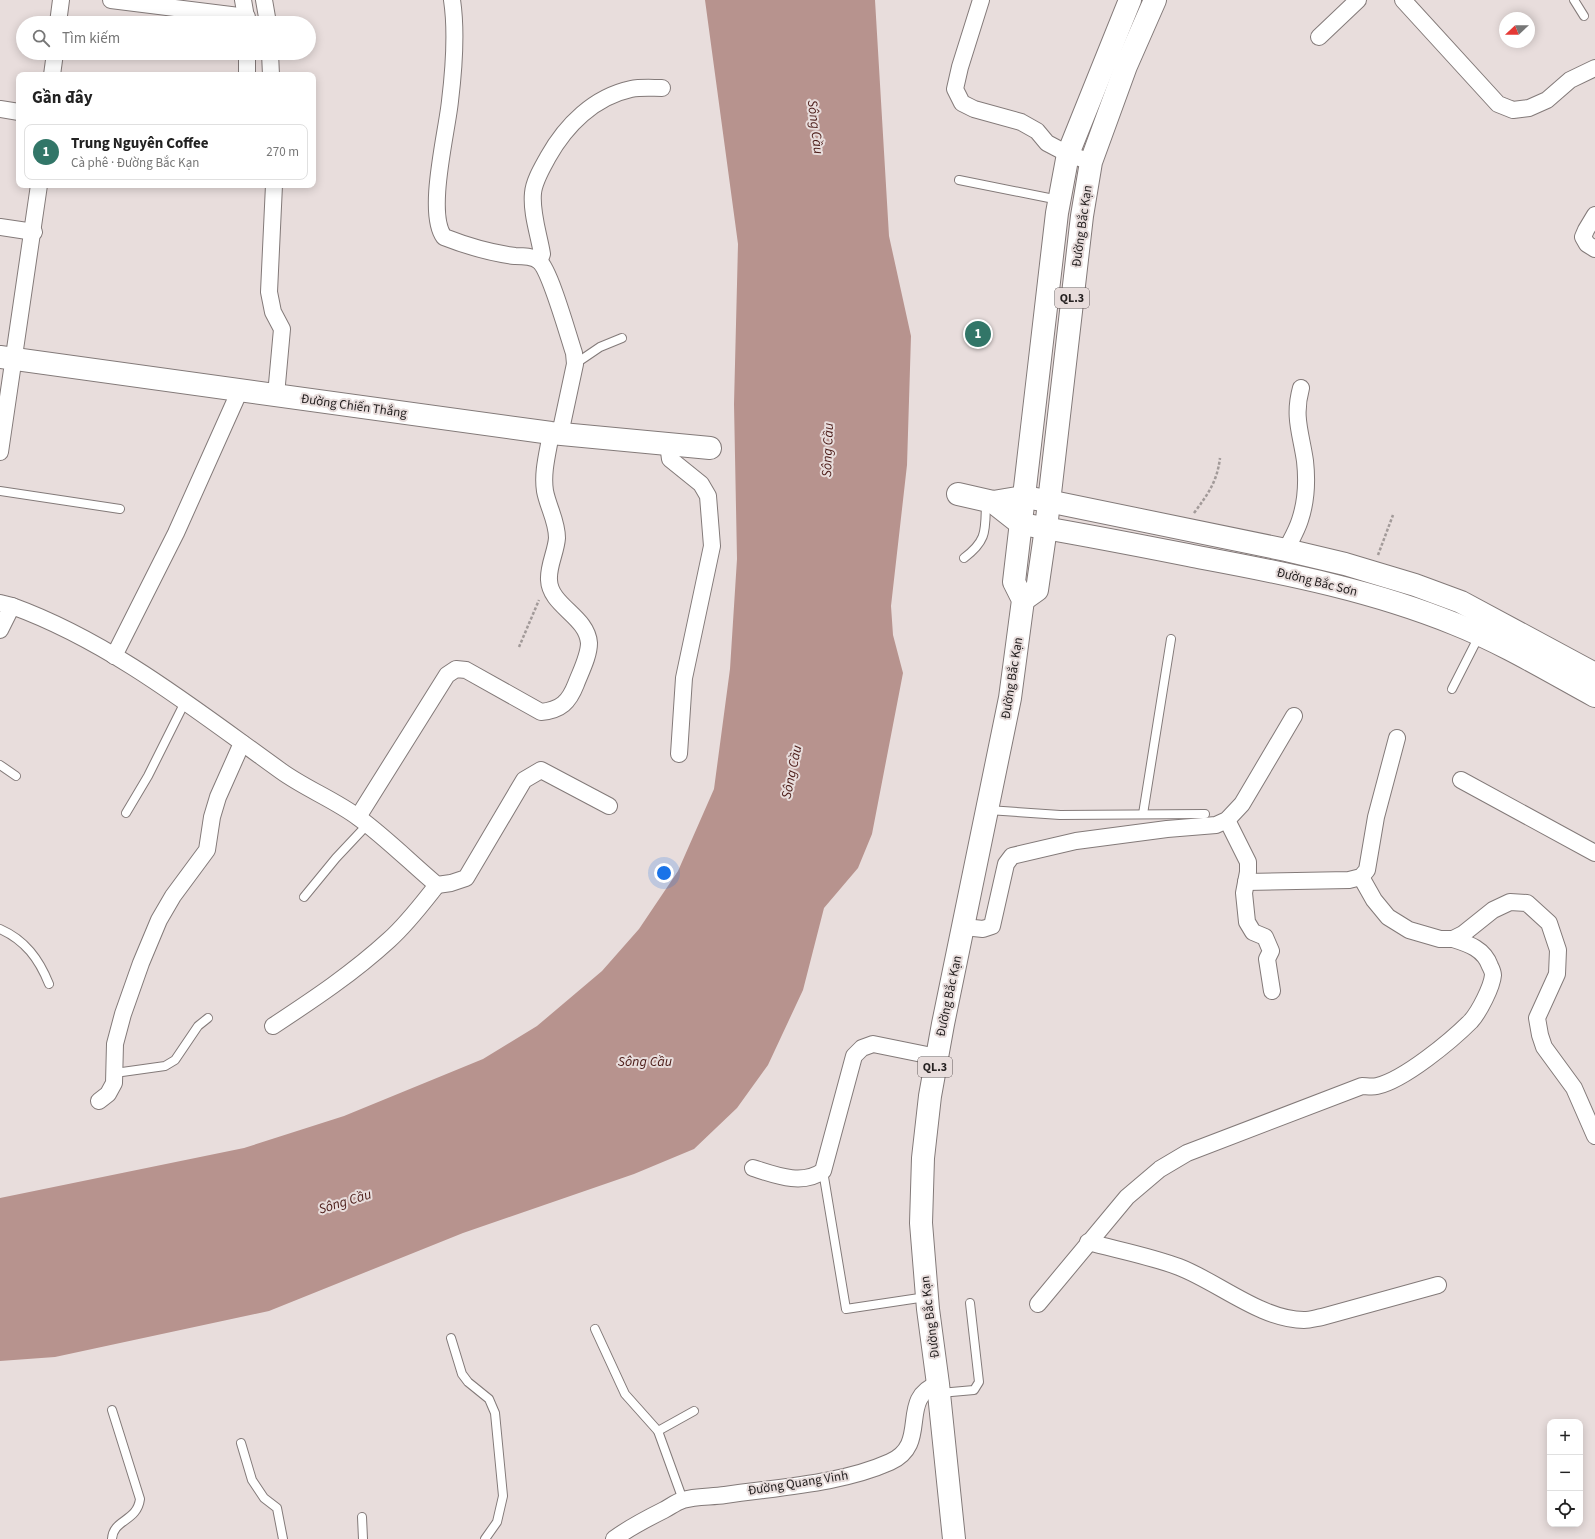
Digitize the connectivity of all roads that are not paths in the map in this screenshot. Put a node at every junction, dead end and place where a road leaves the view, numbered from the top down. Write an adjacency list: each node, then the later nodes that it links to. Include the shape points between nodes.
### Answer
1 (61, 0): 12 (street)
2 (111, 0): 13 (street)
3 (243, 0): 14 (street)
4 (264, 0): 15 (street)
5 (452, 0): 38 (street, via 453,65 438,182 437,224 444,237 466,246 530,257)
6 (981, 0): 28 (street, via 955,89 962,103 974,109 1021,122 1038,131 1047,143)
7 (1130, 0): 28 (main road, Đường Bắc Kạn / QL.3)
8 (1155, 0): 29 (main road, Đường Bắc Kạn / QL.3, via 1126,66)
9 (1358, 0): 17 (street)
10 (1403, 0): 21 (street, via 1498,104 1513,110 1529,108 1547,100 1570,80)
11 (1574, 0): 16 (lane)
12 (59, 16)
13 (220, 16)
14 (246, 16)
15 (267, 16)
16 (1584, 16)
17 (1319, 37)
18 (53, 60): 22 (street)
19 (247, 60): 23 (street)
20 (270, 60): 24 (street)
21 (1595, 68)
22 (52, 72)
23 (247, 72)
24 (271, 72)
25 (662, 88): 38 (street, via 632,89 609,96 580,116 566,130 541,170 533,192 532,202 542,254)
26 (0, 109): 27 (street)
27 (16, 112)
28 (1068, 154): 29 (street); 33 (main road, Đường Bắc Kạn / QL.3)
29 (1091, 162): 53 (main road, Đường Bắc Kạn / QL.3, via 1082,216)
30 (959, 180): 33 (lane)
31 (39, 188): 36 (street)
32 (274, 188): 44 (street, via 269,292 273,312 282,329)
33 (1060, 200): 51 (main road, Đường Bắc Kạn / QL.3)
34 (1595, 215): 37 (street, via 1584,237 1587,244)
35 (0, 227): 36 (street)
36 (34, 232): 40 (street)
37 (1595, 249)
38 (539, 261): 41 (street, via 553,288 574,353)
39 (622, 338): 41 (lane, via 600,347)
40 (6, 358): 43 (main road, Đường Chiến Thắng); 48 (street)
41 (575, 364): 45 (street)
42 (1301, 388): 57 (street, via 1297,418 1305,462 1304,504 1300,520)
43 (240, 390): 44 (main road, Đường Chiến Thắng); 64 (street, via 176,533)
44 (276, 396): 45 (main road, Đường Chiến Thắng)
45 (556, 433): 46 (main road, Đường Chiến Thắng); 82 (street, via 545,475 545,491 555,520 557,539 548,579 551,592 584,629 589,643 573,692 565,704 555,710 541,712 466,670 456,669 447,675)
46 (668, 444): 47 (main road, Đường Chiến Thắng); 72 (street, via 670,459 701,484 708,496 712,546 685,672)
47 (710, 448)
48 (0, 452)
49 (0, 491): 54 (lane)
50 (958, 494): 52 (main road)
51 (1024, 497): 52 (main road, Đường Bắc Sơn); 53 (main road, Đường Bắc Sơn); 55 (main road, Đường Bắc Kạn / QL.3)
52 (990, 501): 55 (main road); 58 (lane, via 984,536 976,548)
53 (1048, 501): 56 (main road, Đường Bắc Kạn / QL.3); 57 (main road, Đường Bắc Sơn)
54 (120, 509)
55 (1021, 524): 56 (main road, Đường Bắc Sơn); 59 (main road, Đường Bắc Kạn / QL.3, via 1014,582)
56 (1046, 528): 59 (main road, Đường Bắc Kạn / QL.3, via 1036,590); 62 (main road, Đường Bắc Sơn, via 1344,587 1409,607 1456,624)
57 (1286, 550): 65 (main road, Đường Bắc Sơn, via 1415,584 1461,602)
58 (964, 558)
59 (1023, 600): 77 (main road, Đường Bắc Kạn / QL.3, via 1010,698)
60 (6, 604): 61 (street); 64 (street, via 35,614)
61 (0, 630)
62 (1480, 636): 66 (lane); 67 (main road, Đường Bắc Sơn)
63 (1171, 639): 79 (lane)
64 (114, 656): 68 (street)
65 (1595, 674)
66 (1452, 689)
67 (1595, 696)
68 (185, 702): 71 (street); 78 (lane, via 148,776)
69 (1294, 716): 81 (street, via 1242,804)
70 (1397, 738): 84 (street, via 1376,817 1367,870)
71 (242, 743): 82 (street, via 290,777); 96 (street, via 218,797 207,850 173,896 159,920 141,963 115,1044)
72 (679, 754)
73 (0, 765): 74 (lane)
74 (16, 776)
75 (1461, 780): 83 (street)
76 (609, 806): 86 (street, via 541,770 524,780 466,878)
77 (988, 810): 79 (lane, via 1060,815); 88 (main road, Đường Bắc Kạn / QL.3)
78 (126, 813)
79 (1143, 814): 80 (lane)
80 (1205, 814)
81 (1227, 820): 85 (street, via 1248,862); 88 (street, via 1216,825 1076,841 1012,856 1006,864 992,926 984,929)
82 (363, 821): 86 (street); 87 (lane)
83 (1595, 853)
84 (1361, 877): 85 (street, via 1349,880); 90 (street, via 1374,900 1388,917 1409,930 1440,939)
85 (1246, 882): 92 (street, via 1244,893 1247,922 1253,932 1268,940 1271,951 1267,959)
86 (437, 885): 94 (street, via 390,940 341,981)
87 (304, 897)
88 (964, 928): 95 (main road, Đường Bắc Kạn / QL.3)
89 (0, 929): 91 (lane, via 10,933 27,947 42,966)
90 (1453, 939): 98 (street, via 1493,910 1510,902 1527,904 1549,923 1558,950 1557,974 1537,1018 1540,1035 1544,1047 1574,1088); 101 (street, via 1481,951 1488,960 1493,974 1486,996 1472,1020 1434,1053 1388,1082 1376,1086 1362,1086 1187,1153 1160,1169 1127,1197)
91 (49, 984)
92 (1272, 991)
93 (208, 1018): 96 (lane, via 198,1026 175,1060 165,1066)
94 (273, 1026)
95 (937, 1057): 100 (street, via 873,1044 862,1048 854,1056); 103 (main road, Đường Bắc Kạn / QL.3, via 923,1158 921,1223)
96 (114, 1073): 97 (street, via 114,1083 108,1094)
97 (99, 1101)
98 (1595, 1136)
99 (753, 1168): 100 (street, via 783,1177 804,1178 814,1177)
100 (823, 1171): 103 (lane, via 846,1309)
101 (1088, 1242): 102 (street, via 1178,1267 1200,1276 1262,1310 1292,1319 1322,1317); 105 (street)
102 (1438, 1285)
103 (927, 1296): 108 (main road, Đường Bắc Kạn / QL.3)
104 (970, 1303): 108 (lane, via 979,1382 974,1390)
105 (1038, 1304)
106 (595, 1329): 111 (lane, via 625,1394)
107 (450, 1338): 119 (lane, via 462,1374 489,1399 495,1413 503,1496 497,1522)
108 (939, 1388): 113 (street, Đường Quang Vinh, via 928,1387 919,1396 911,1443 904,1454 874,1469 840,1478); 121 (main road, Đường Bắc Kạn / QL.3)
109 (112, 1410): 116 (lane, via 140,1499 139,1508 115,1529)
110 (694, 1411): 111 (lane)
111 (658, 1431): 113 (lane)
112 (241, 1443): 117 (lane, via 252,1480 264,1498 277,1508)
113 (683, 1500): 115 (street, Đường Quang Vinh)
114 (362, 1517): 118 (lane)
115 (633, 1532): 120 (street, Đường Quang Vinh)
116 (112, 1539)
117 (283, 1539)
118 (363, 1539)
119 (485, 1539)
120 (614, 1539)
121 (954, 1539)

